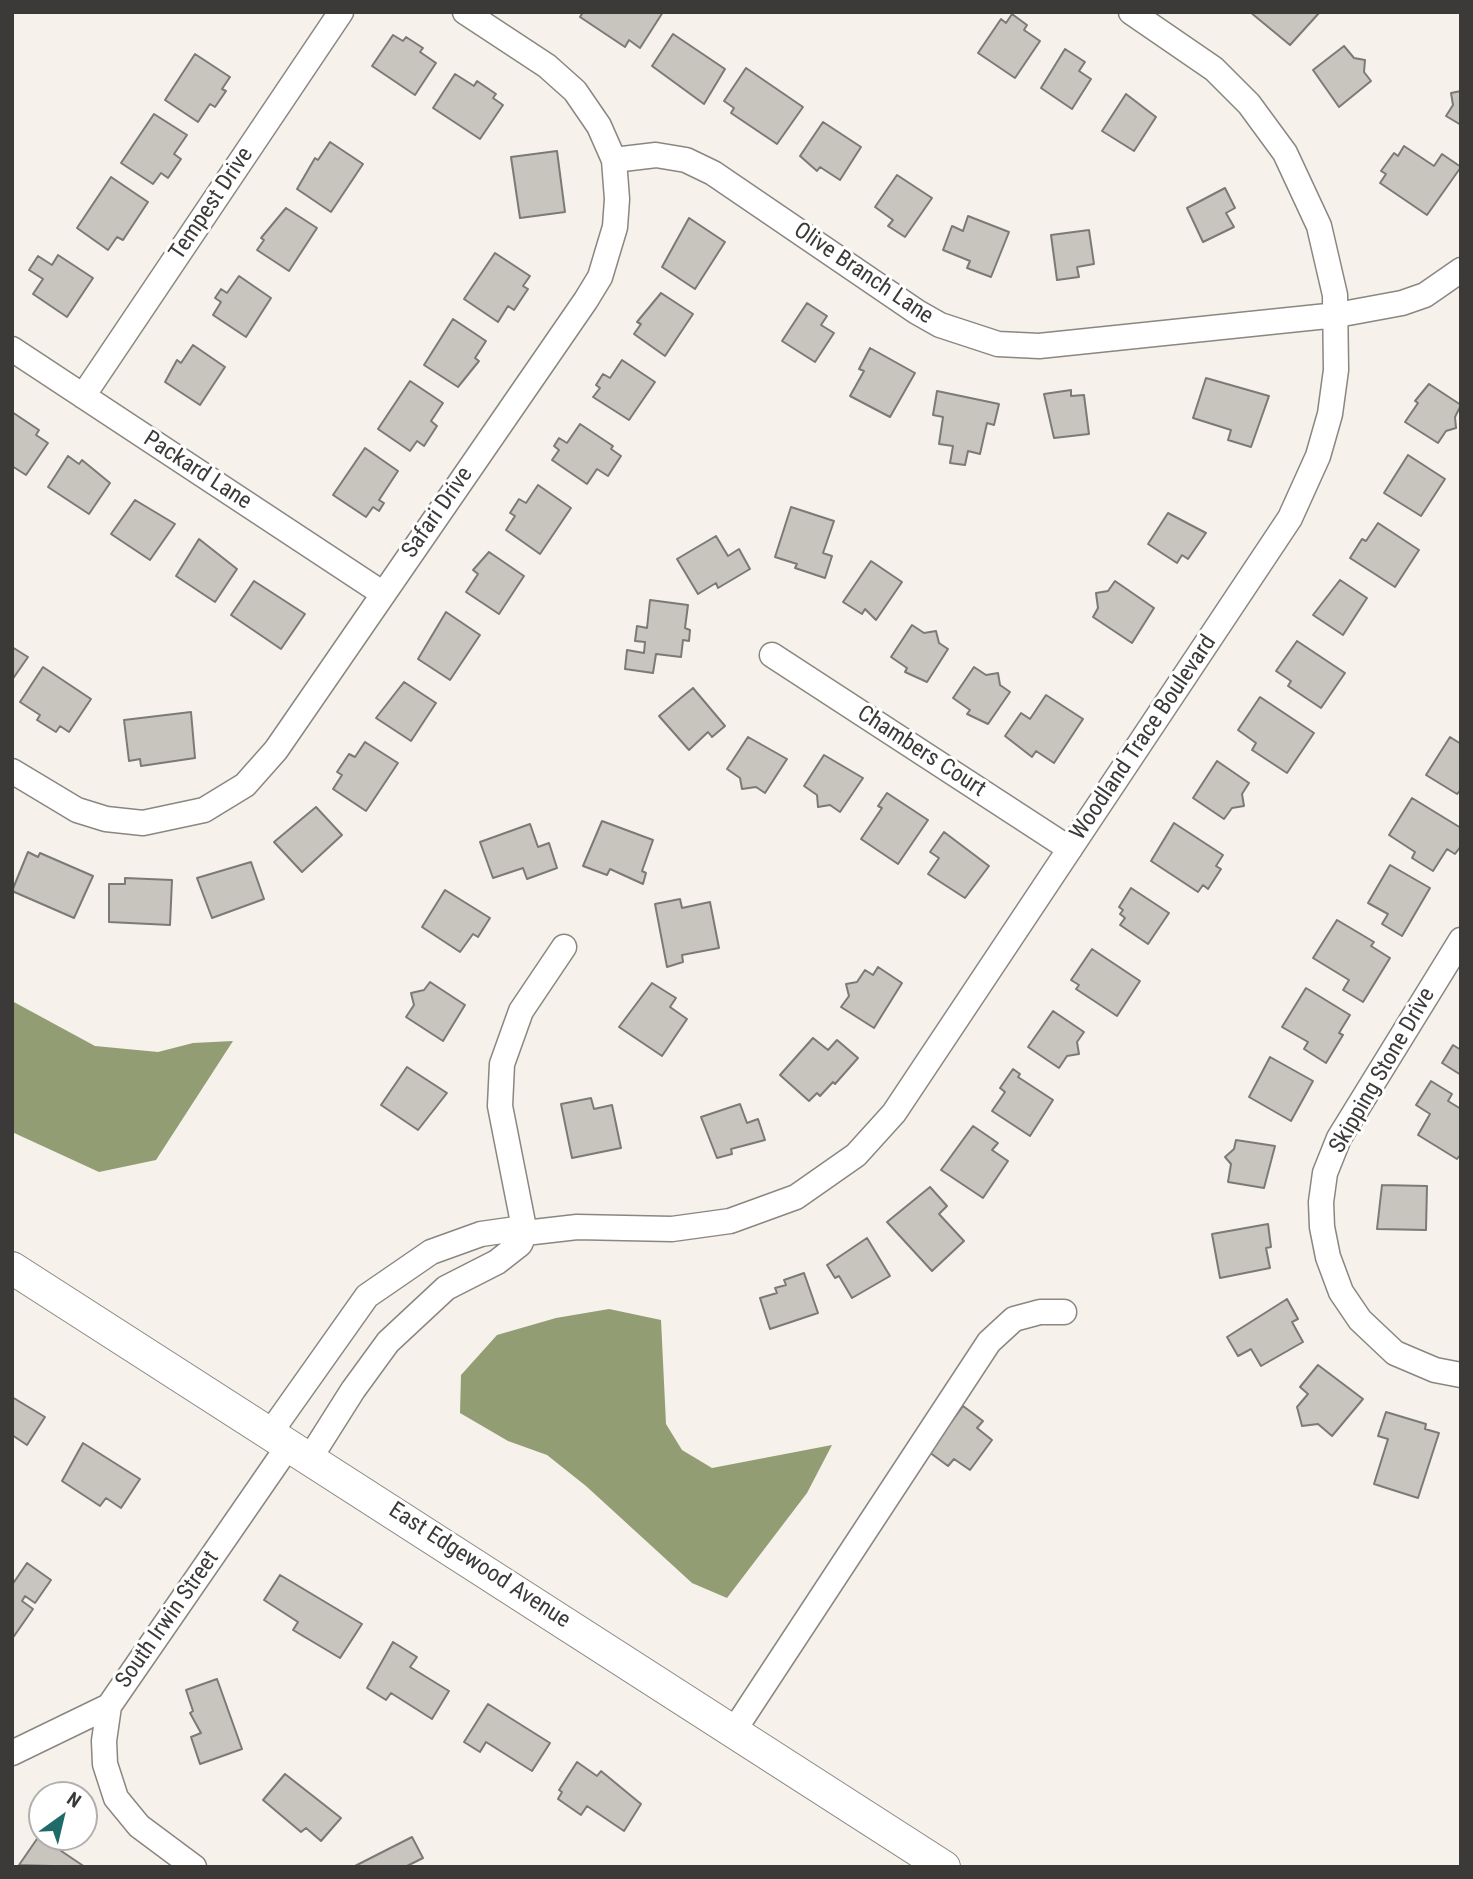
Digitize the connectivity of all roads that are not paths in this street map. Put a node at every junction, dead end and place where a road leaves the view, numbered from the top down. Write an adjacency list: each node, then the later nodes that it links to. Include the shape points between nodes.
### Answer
1 (341, 12): 8 (street, Tempest Drive)
2 (465, 12): 4 (street, Safari Drive, via 547,66 575,91 599,125)
3 (1131, 12): 6 (street, Woodland Trace Boulevard, via 1214,69 1274,136 1319,226 1332,275)
4 (614, 160): 6 (street, Olive Branch Lane, via 656,155 704,168 940,326 998,344 1039,346); 9 (street, Safari Drive, via 615,227 600,277)
5 (1461, 270): 6 (street, Olive Branch Lane, via 1414,299)
6 (1336, 315): 12 (street, Woodland Trace Boulevard, via 1330,414 1304,492)
7 (12, 349): 8 (street, Packard Lane)
8 (83, 396): 9 (street, Packard Lane)
9 (382, 593): 11 (street, Safari Drive, via 263,767 204,810 143,823 91,815)
10 (772, 655): 12 (street, Chambers Court)
11 (12, 771)
12 (1070, 849): 15 (street, Woodland Trace Boulevard, via 894,1113 828,1177 775,1206 716,1224 672,1229 577,1227)
13 (1461, 940): 18 (street, Skipping Stone Drive, via 1339,1138 1325,1173 1322,1227 1341,1292 1360,1320 1395,1353)
14 (564, 947): 15 (street, via 521,1011 502,1064 500,1106)
15 (525, 1233): 19 (street, via 520,1244 497,1262 446,1288); 19 (street, Woodland Trace Boulevard, via 516,1229 481,1234 431,1252 367,1296)
16 (12, 1268): 19 (main road, East Edgewood Avenue)
17 (1064, 1312): 21 (street, via 1014,1319 989,1342)
18 (1461, 1376)
19 (290, 1446): 20 (street, South Irwin Street); 21 (main road, East Edgewood Avenue)
20 (109, 1706): 22 (street, South Irwin Street); 23 (street, via 105,1764 116,1798 139,1826)
21 (733, 1731): 24 (main road, East Edgewood Avenue)
22 (12, 1753)
23 (194, 1867)
24 (944, 1867)

